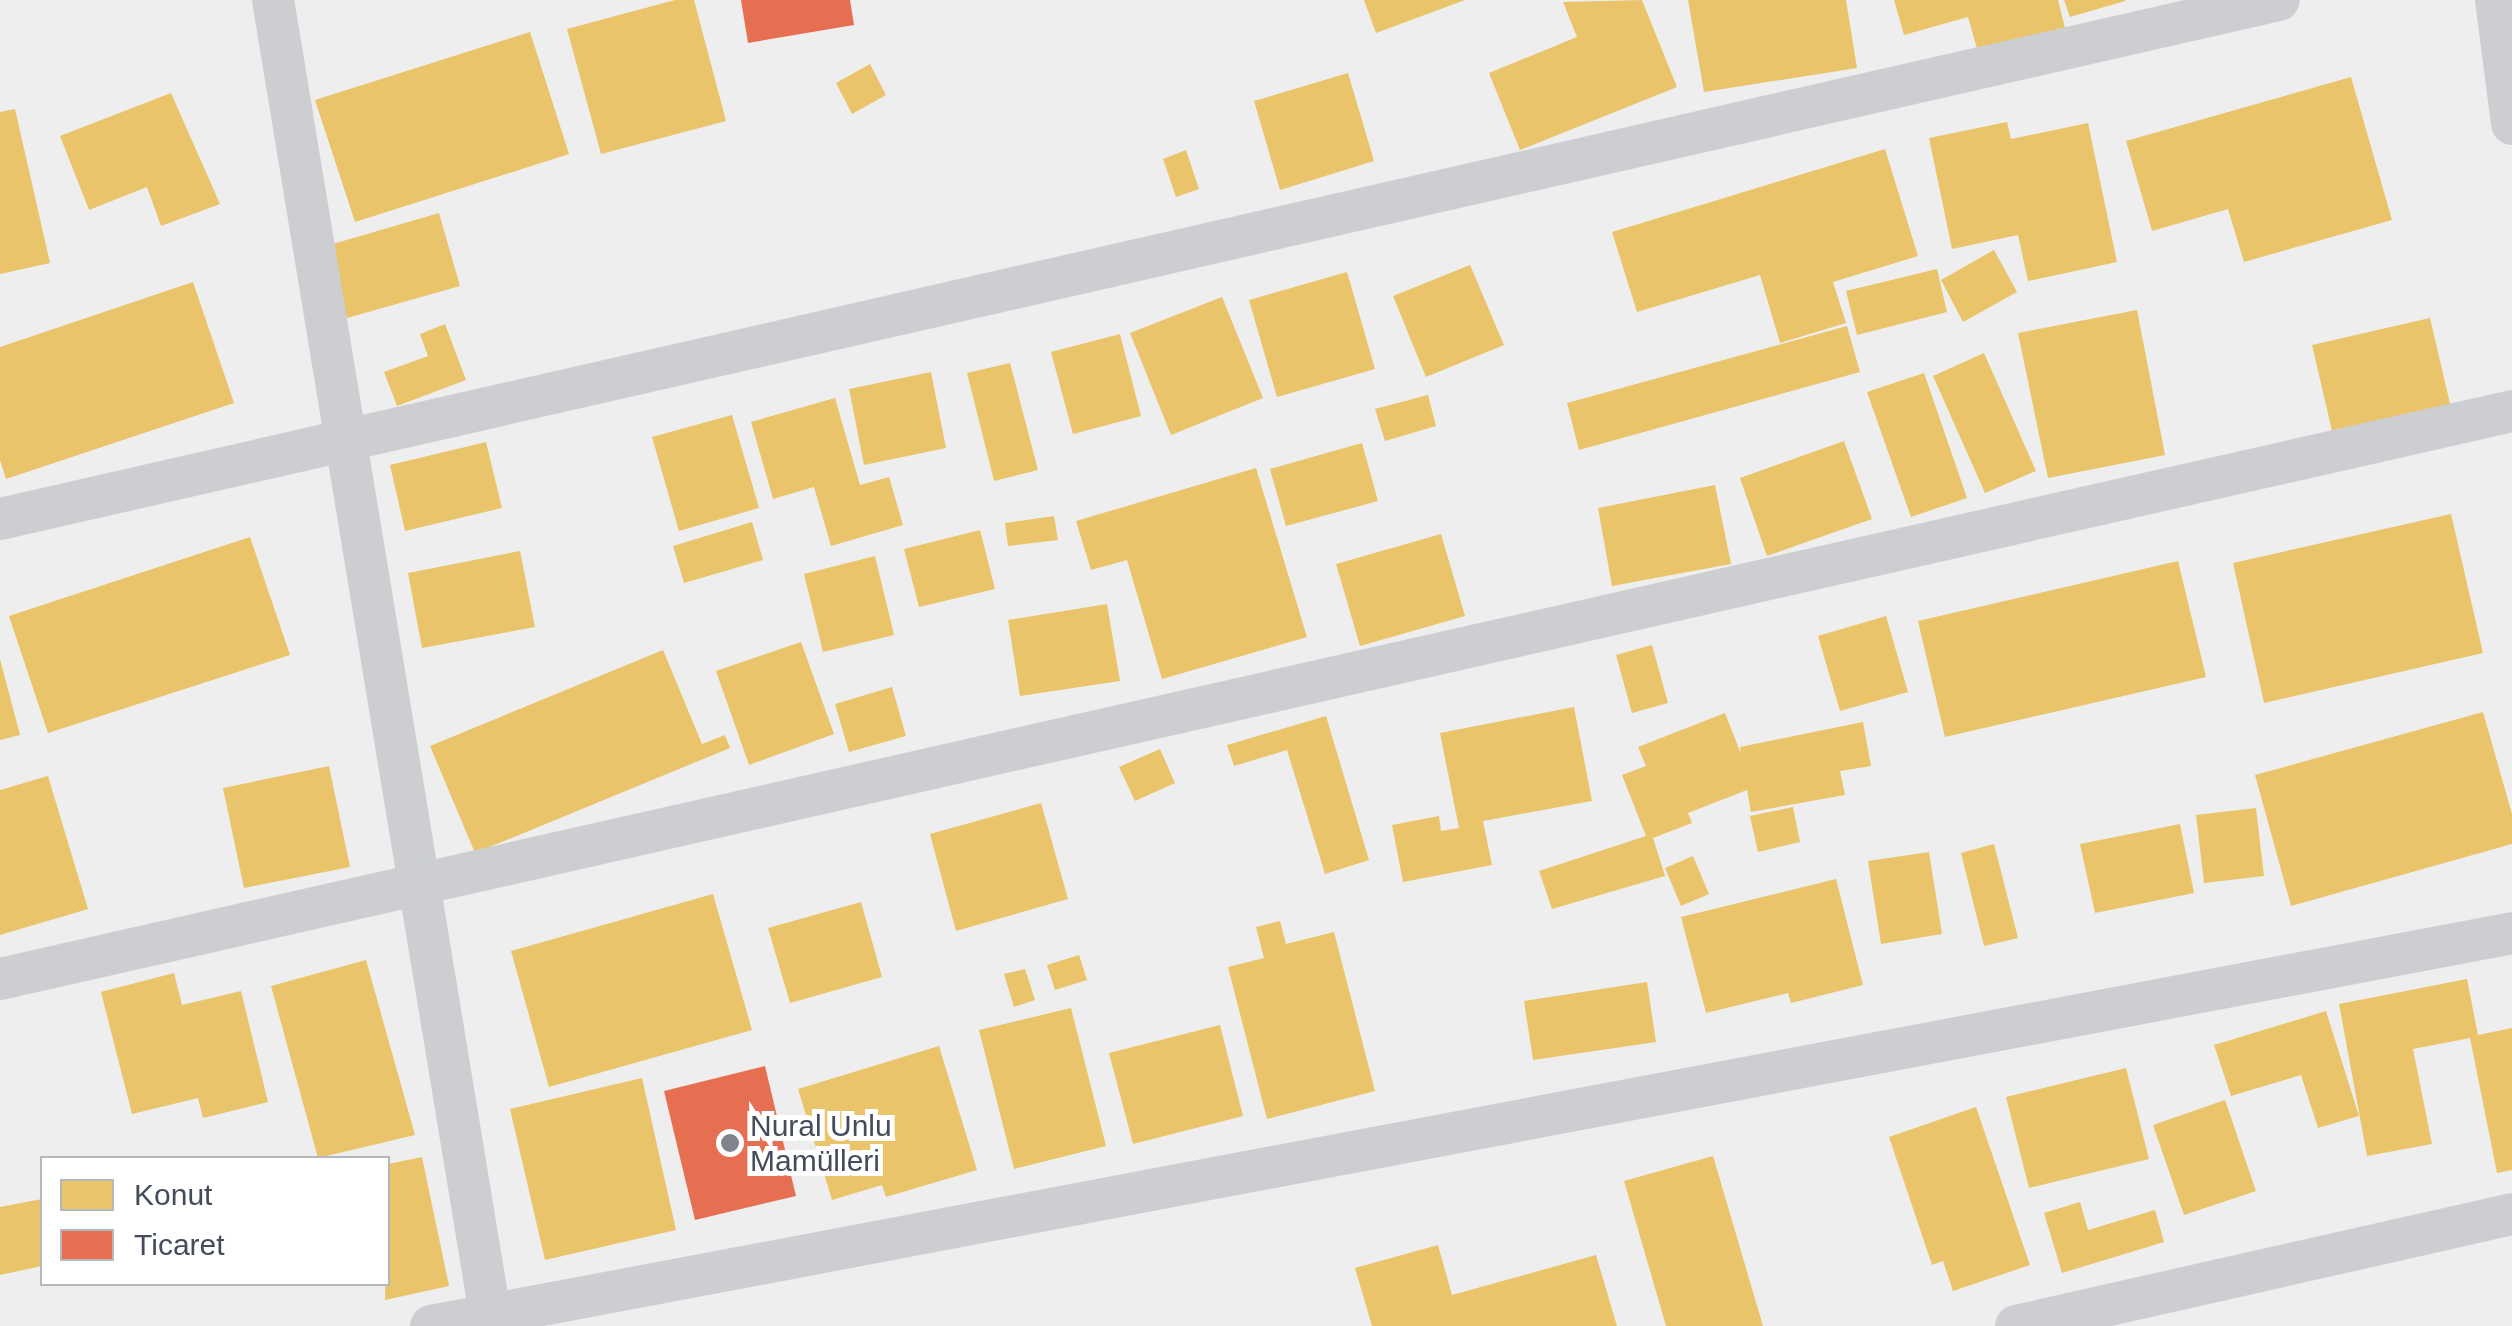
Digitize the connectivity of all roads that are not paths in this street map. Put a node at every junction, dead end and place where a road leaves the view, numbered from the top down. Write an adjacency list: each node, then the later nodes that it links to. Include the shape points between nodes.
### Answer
1 (273, 0): 6 (street)
2 (2278, 0): 6 (street)
3 (2496, 0): 4 (street)
4 (2512, 124)
5 (2512, 411): 8 (street)
6 (348, 438): 7 (street); 8 (street)
7 (0, 519)
8 (420, 889): 10 (street); 12 (street)
9 (2512, 932): 12 (street)
10 (0, 979)
11 (2512, 1214): 14 (street)
12 (491, 1320): 13 (street)
13 (431, 1326)
14 (2016, 1326)

